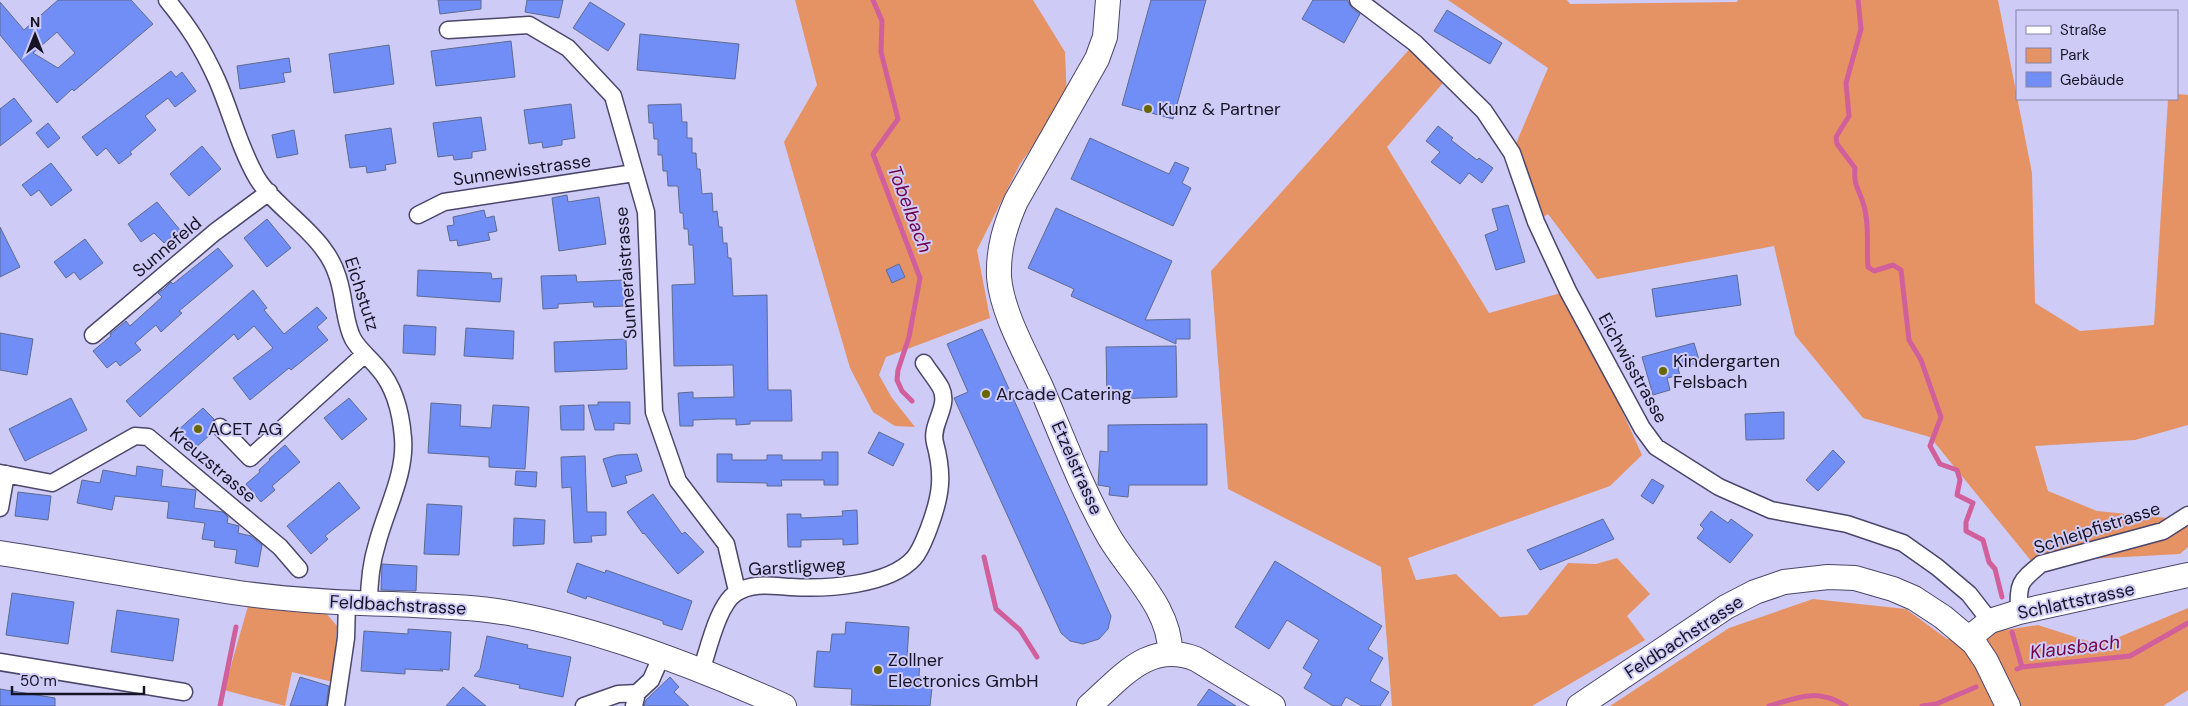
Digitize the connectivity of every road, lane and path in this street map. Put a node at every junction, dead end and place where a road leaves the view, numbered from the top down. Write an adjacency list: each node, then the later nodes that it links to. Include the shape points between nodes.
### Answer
1 (167, 0): 6 (street, Eichstutz, via 202,48 245,153 258,180)
2 (1108, 0): 23 (main road, Etzelstrasse, via 1105,37 1097,59 1016,201 1006,226 1000,249 1000,279 1011,320 1087,494 1108,535 1162,616 1170,636)
3 (1358, 0): 21 (street, Eichwisstrasse, via 1415,43 1484,111 1512,153 1536,222 1568,291 1642,428 1656,447 1719,487 1771,510 1847,524 1903,543 1937,566 1969,594)
4 (448, 30): 5 (street, Sunneraistrasse, via 529,25 568,48 613,96)
5 (634, 173): 7 (street, Sunnewisstrasse, via 444,202); 18 (street, Sunneraistrasse, via 646,212 654,412 678,481 726,544)
6 (270, 192): 8 (street, Sunnefeld, via 215,232); 9 (street, Eichstutz, via 332,261 353,339)
7 (418, 215)
8 (93, 335)
9 (365, 354): 11 (street, via 250,458); 19 (street, Eichstutz, via 390,384 402,420 403,440 398,479)
10 (924, 363): 18 (street, Garstligweg, via 942,389 943,409 934,439 942,478 938,503 915,557 894,571 856,584 819,588 763,586)
11 (220, 427)
12 (3, 473): 13 (street, Kreuzstrasse); 16 (street, Kreuzstrasse, via 52,483 134,436 148,438 280,547)
13 (0, 508)
14 (2188, 515): 20 (street, Schleipfistrasse, via 2163,531 2041,564 2026,577 2018,591)
15 (0, 553): 19 (main road, Feldbachstrasse, via 239,593)
16 (299, 569)
17 (2188, 575): 20 (main road, Schlattstrasse)
18 (737, 591): 26 (street, Garstligweg, via 724,606)
19 (358, 603): 24 (main road, Feldbachstrasse, via 509,613); 29 (street, Eichstutz, via 346,638)
20 (2019, 612): 21 (main road, Schlattstrasse)
21 (1990, 621): 22 (main road, Schlattstrasse)
22 (1969, 638): 34 (main road, Feldbachstrasse, via 1914,598 1893,589 1855,578 1828,577 1784,582 1726,607); 35 (main road, Feldbachstrasse, via 1986,661)
23 (1170, 653): 32 (main road, via 1141,662); 33 (main road, via 1196,659)
24 (661, 657): 26 (main road, Feldbachstrasse); 28 (street, via 651,680)
25 (0, 662): 27 (street)
26 (701, 671): 31 (main road, Feldbachstrasse)
27 (184, 692)
28 (635, 700): 30 (street, via 618,694)
29 (336, 706)
30 (584, 706)
31 (784, 706)
32 (1090, 706)
33 (1273, 706)
34 (1579, 706)
35 (2008, 706)

